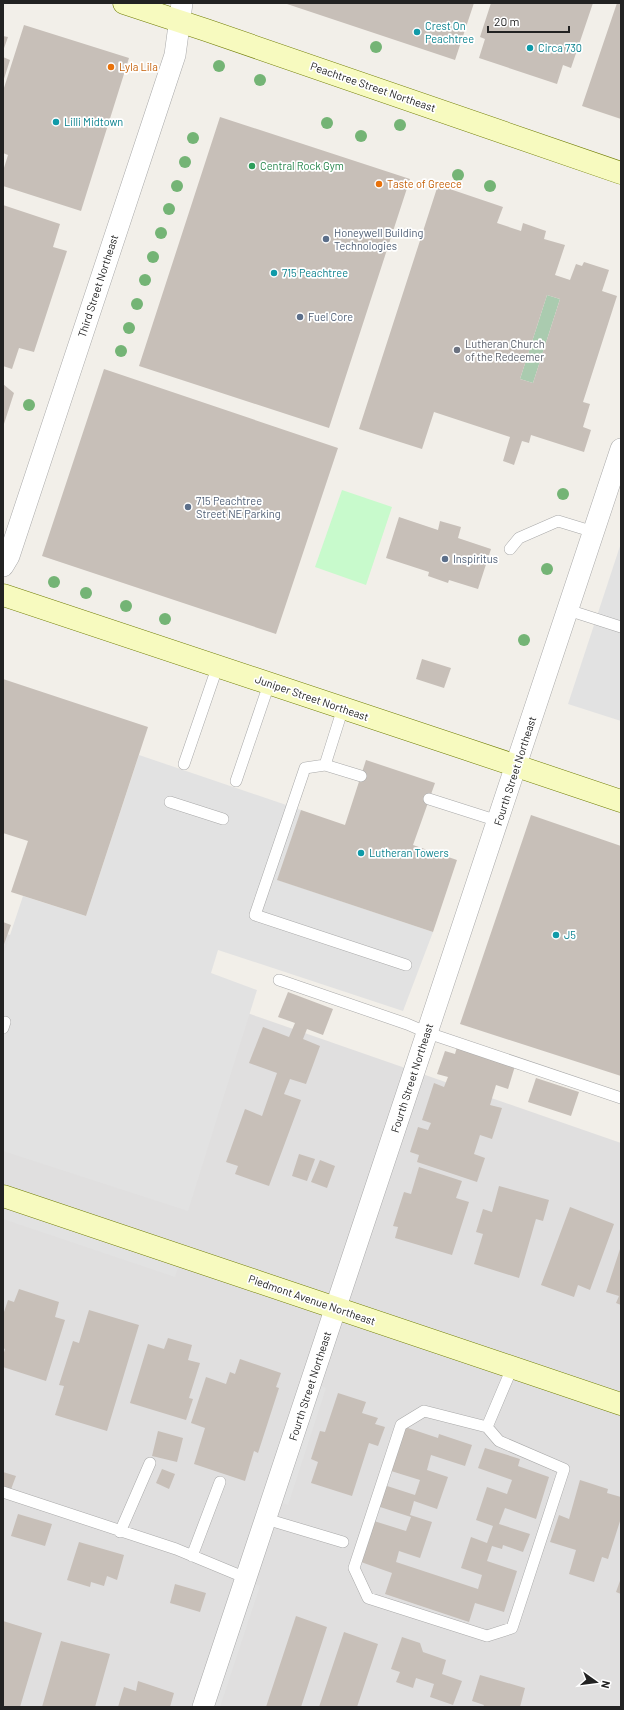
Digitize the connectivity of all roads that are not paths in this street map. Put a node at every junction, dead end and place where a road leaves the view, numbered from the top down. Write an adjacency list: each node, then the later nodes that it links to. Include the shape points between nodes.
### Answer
1 (124, 3): 2 (main road, Peachtree Street Northeast)
2 (181, 12): 3 (main road, Peachtree Street Northeast); 7 (street, Third Street Northeast, via 175,55 9,556)
3 (621, 173)
4 (621, 449): 5 (street, Fourth Street Northeast)
5 (594, 532): 6 (lane, via 558,521 519,538); 9 (street, Fourth Street Northeast)
6 (510, 548)
7 (3, 566)
8 (3, 594): 11 (main road, Juniper Street Northeast)
9 (568, 610): 10 (lane); 16 (street, Fourth Street Northeast)
10 (621, 627)
11 (218, 665): 12 (main road, Juniper Street Northeast); 14 (lane)
12 (269, 684): 13 (main road, Juniper Street Northeast); 18 (lane)
13 (343, 708): 15 (lane); 16 (main road, Juniper Street Northeast)
14 (184, 764)
15 (326, 765): 17 (lane); 24 (lane, via 305,768 255,915)
16 (516, 766): 20 (main road, Juniper Street Northeast); 23 (street, Fourth Street Northeast)
17 (361, 776)
18 (236, 781)
19 (429, 799): 23 (lane)
20 (621, 801)
21 (170, 802): 22 (lane)
22 (223, 819)
23 (498, 821): 26 (street, Fourth Street Northeast)
24 (406, 965)
25 (279, 980): 26 (lane)
26 (428, 1033): 27 (lane); 29 (street, Fourth Street Northeast)
27 (621, 1098)
28 (3, 1196): 29 (main road, Piedmont Avenue Northeast)
29 (336, 1308): 30 (main road, Piedmont Avenue Northeast); 36 (street, Fourth Street Northeast)
30 (512, 1368): 31 (main road, Piedmont Avenue Northeast); 32 (lane)
31 (621, 1404)
32 (487, 1427): 32 (lane, via 499,1441 564,1469 512,1628 487,1636 368,1598 354,1568 402,1425 424,1411)
33 (150, 1463): 37 (lane)
34 (220, 1482): 39 (lane)
35 (3, 1492): 37 (lane)
36 (266, 1519): 38 (lane); 40 (street, Fourth Street Northeast)
37 (120, 1532): 39 (lane)
38 (343, 1542)
39 (192, 1556): 40 (lane)
40 (246, 1578): 41 (street, Fourth Street Northeast)
41 (203, 1707)

